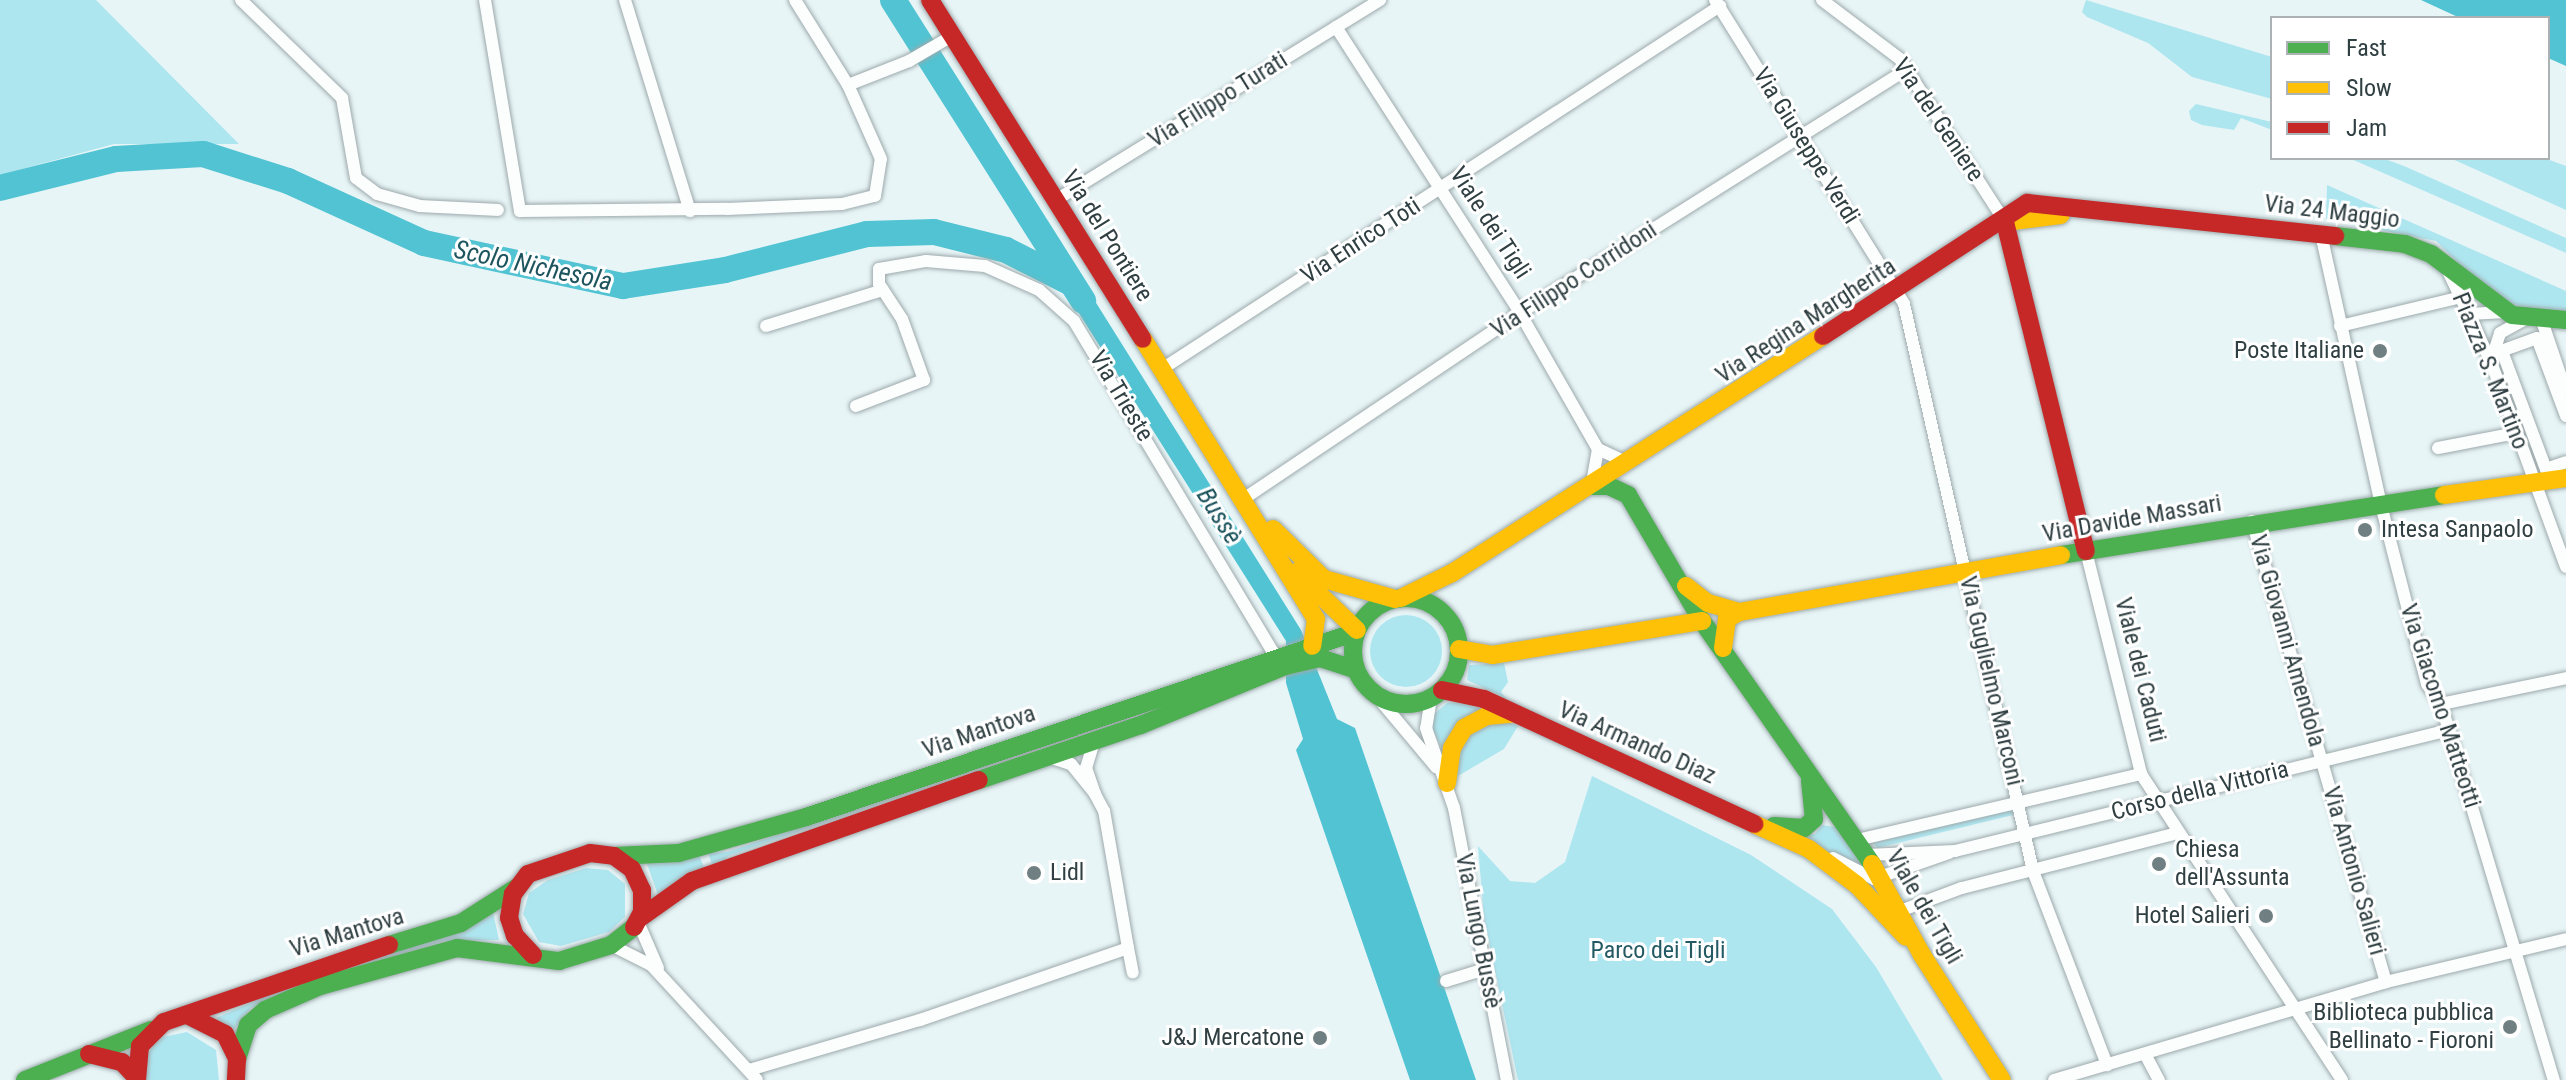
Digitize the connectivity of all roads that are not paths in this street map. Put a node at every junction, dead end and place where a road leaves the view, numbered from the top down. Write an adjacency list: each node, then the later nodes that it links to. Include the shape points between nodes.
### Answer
1 (241, 0): 16 (street, via 342,98 356,178 377,194 420,206)
2 (485, 0): 17 (street, via 520,211)
3 (625, 0): 17 (street)
4 (795, 0): 12 (street)
5 (930, 0): 10 (street, Via del Pontiere)
6 (1380, 0): 9 (street, Via Filippo Turati)
7 (1822, 0): 11 (street, Via del Geniere)
8 (1718, 3): 13 (street, Via Giuseppe Verdi); 14 (street, Via Enrico Toti)
9 (1336, 27): 14 (street, Viale dei Tigli); 15 (street, Via Filippo Turati)
10 (946, 39): 12 (street, via 909,61); 15 (street, Via del Pontiere)
11 (1907, 69): 13 (street, Via Filippo Corridoni); 18 (street, Via del Geniere)
12 (848, 85): 17 (street, via 881,159 875,196 842,204)
13 (1799, 137): 22 (street, Via Giuseppe Verdi); 25 (street, Via Filippo Corridoni)
14 (1440, 190): 25 (street, Viale dei Tigli); 32 (street, Via Enrico Toti)
15 (1056, 200): 32 (street, Via del Pontiere)
16 (498, 210)
17 (690, 211)
18 (2005, 222): 19 (street, Via 24 Maggio, via 2041,213 2165,218); 22 (street, Via Regina Margherita); 49 (street, Viale dei Caduti)
19 (2321, 234): 20 (street, Via 24 Maggio, via 2405,244); 30 (street, Via Giacomo Matteotti)
20 (2440, 261): 23 (street, Piazza S. Martino); 24 (street, Via 24 Maggio)
21 (883, 290): 29 (street); 34 (street, via 902,319 924,380); 60 (street, Via Trieste, via 879,269 926,261 985,266 1039,290 1074,321)
22 (1897, 291): 39 (street, Via Regina Margherita); 51 (street, Via Guglielmo Marconi, via 1915,345)
23 (2462, 297): 26 (street, Piazza S. Martino); 30 (street)
24 (2506, 312): 26 (street); 27 (street, Via 24 Maggio)
25 (1520, 313): 38 (street, Viale dei Tigli); 45 (street, Via Filippo Corridoni)
26 (2469, 314): 31 (street, Piazza S. Martino)
27 (2534, 320): 28 (street, Via 24 Maggio); 31 (street, via 2500,333); 33 (street)
28 (2566, 320)
29 (766, 326)
30 (2340, 326): 46 (street, Via Giacomo Matteotti)
31 (2491, 362): 36 (street, Piazza S. Martino)
32 (1162, 369): 45 (street, Via del Pontiere)
33 (2565, 385)
34 (856, 406)
35 (2566, 416): 40 (street, via 2537,338 2502,351 2546,469)
36 (2516, 433): 37 (street); 42 (street, Piazza S. Martino)
37 (2438, 448)
38 (1598, 449): 39 (street); 43 (street)
39 (1631, 461): 43 (street, Via Regina Margherita); 44 (street)
40 (2566, 462)
41 (2566, 478): 42 (street, Via Davide Massari)
42 (2535, 484): 46 (street, Via Davide Massari); 50 (street, Piazza S. Martino)
43 (1591, 486): 44 (street); 53 (street, Via Regina Margherita, via 1452,573)
44 (1624, 489): 52 (street, Viale dei Tigli)
45 (1245, 498): 48 (street, Via del Pontiere); 53 (street, Via del Pontiere, via 1324,579)
46 (2380, 501): 47 (street, Via Davide Massari); 65 (street, Via Giacomo Matteotti, via 2427,684)
47 (2252, 521): 49 (street, Via Davide Massari); 71 (street, Via Giovanni Amendola)
48 (1276, 550): 56 (street, Via del Pontiere); 59 (street, Via del Pontiere, via 1316,619)
49 (2086, 551): 51 (street, Via Davide Massari); 72 (street, Viale dei Caduti)
50 (2566, 567)
51 (1966, 572): 54 (street, Via Davide Massari); 76 (street, Via Guglielmo Marconi)
52 (1677, 579): 54 (street, via 1708,603); 55 (street, Viale dei Tigli)
53 (1398, 598): 56 (street, via 1368,613); 58 (street, via 1437,608 1456,633)
54 (1739, 612): 57 (street, via 1727,619)
55 (1702, 621): 57 (street, Viale dei Tigli); 58 (street, via 1492,655)
56 (1356, 631): 59 (street, Via Mantova); 61 (street)
57 (1723, 648): 70 (street, Viale dei Tigli)
58 (1459, 649): 64 (street, via 1456,668)
59 (1316, 652): 60 (street, Via Mantova); 61 (street)
60 (1281, 658): 68 (street, Via Mantova); 83 (street, Via Mantova, via 806,817 679,853)
61 (1356, 670): 63 (street)
62 (2566, 678): 65 (street)
63 (1374, 693): 64 (street, via 1398,703); 73 (street, Via Lungo Bussè)
64 (1436, 694): 66 (street, Via Armando Diaz, via 1471,694); 73 (street, Via Lungo Bussè, via 1426,728)
65 (2441, 704): 67 (street, Via Giacomo Matteotti)
66 (1517, 715): 73 (street, via 1487,716 1464,728 1452,748); 77 (street, Via Armando Diaz)
67 (2449, 730): 71 (street, Corso della Vittoria); 92 (street, Via Giacomo Matteotti)
68 (1094, 742): 69 (street, Via Mantova); 74 (street, via 1086,768)
69 (1049, 757): 74 (street, via 1071,764); 88 (street, Via Mantova, via 742,861 692,881)
70 (1800, 760): 77 (street, Viale dei Tigli, via 1815,798 1814,819 1804,828); 80 (street, Viale dei Tigli)
71 (2323, 761): 75 (street, Corso della Vittoria); 99 (street, Via Antonio Salieri)
72 (2141, 774): 75 (street, Viale dei Caduti); 76 (street, Corso della Vittoria)
73 (1447, 783): 95 (street, Via Lungo Bussè)
74 (1095, 794): 91 (street, via 1104,811)
75 (2158, 802): 78 (street, Viale dei Caduti); 79 (street, Corso della Vittoria)
76 (2020, 803): 79 (street, Via Guglielmo Marconi); 80 (street, Corso della Vittoria)
77 (1763, 825): 81 (street, Via Armando Diaz)
78 (2178, 833): 84 (street, Corso della Vittoria); 100 (street, Viale dei Caduti)
79 (2024, 834): 82 (street, Corso della Vittoria); 84 (street, Via Guglielmo Marconi)
80 (1862, 847): 82 (street, Corso della Vittoria); 85 (street, Viale dei Tigli)
81 (1809, 849): 85 (street, Via Armando Diaz, via 1866,876); 94 (street, Via Armando Diaz, via 1878,905)
82 (1951, 852): 85 (street, Corso della Vittoria)
83 (614, 856): 86 (street, Via Mantova, via 590,853 540,868); 88 (street, via 640,883)
84 (2033, 871): 87 (street, Corso della Vittoria); 106 (street, Via Guglielmo Marconi)
85 (1880, 877): 87 (street, Viale dei Tigli)
86 (516, 888): 93 (street, via 510,924); 101 (street, Via Mantova, via 461,923 283,977)
87 (1900, 911): 94 (street, Viale dei Tigli)
88 (639, 920): 90 (street, Via Mantova); 97 (street)
89 (2566, 939): 92 (street)
90 (611, 945): 93 (street, Via Mantova, via 567,960); 97 (street, via 638,955)
91 (1128, 948): 96 (street); 107 (street)
92 (2515, 950): 99 (street); 116 (street, Via Giacomo Matteotti)
93 (533, 955): 105 (street, Via Mantova, via 476,947 447,949 320,986 265,1010 248,1025)
94 (1922, 955): 112 (street, Viale dei Tigli)
95 (1485, 969): 98 (street); 111 (street, Via Lungo Bussè)
96 (1133, 973)
97 (662, 975): 107 (street)
98 (1446, 981)
99 (2386, 982): 100 (street)
100 (2296, 1010): 104 (street); 115 (street, Viale dei Caduti)
101 (189, 1016): 102 (street, Via Mantova); 105 (street, via 225,1034)
102 (153, 1029): 103 (street, Via Mantova); 108 (street, via 137,1056)
103 (82, 1054): 108 (street, via 108,1056); 109 (street, Via Mantova)
104 (2145, 1054): 106 (street); 114 (street)
105 (237, 1059): 110 (street, Via Mantova)
106 (2107, 1065): 113 (street)
107 (753, 1075)
108 (137, 1079)
109 (25, 1080)
110 (236, 1080)
111 (1507, 1080)
112 (2002, 1080)
113 (2054, 1080)
114 (2159, 1080)
115 (2342, 1080)
116 (2554, 1080)

